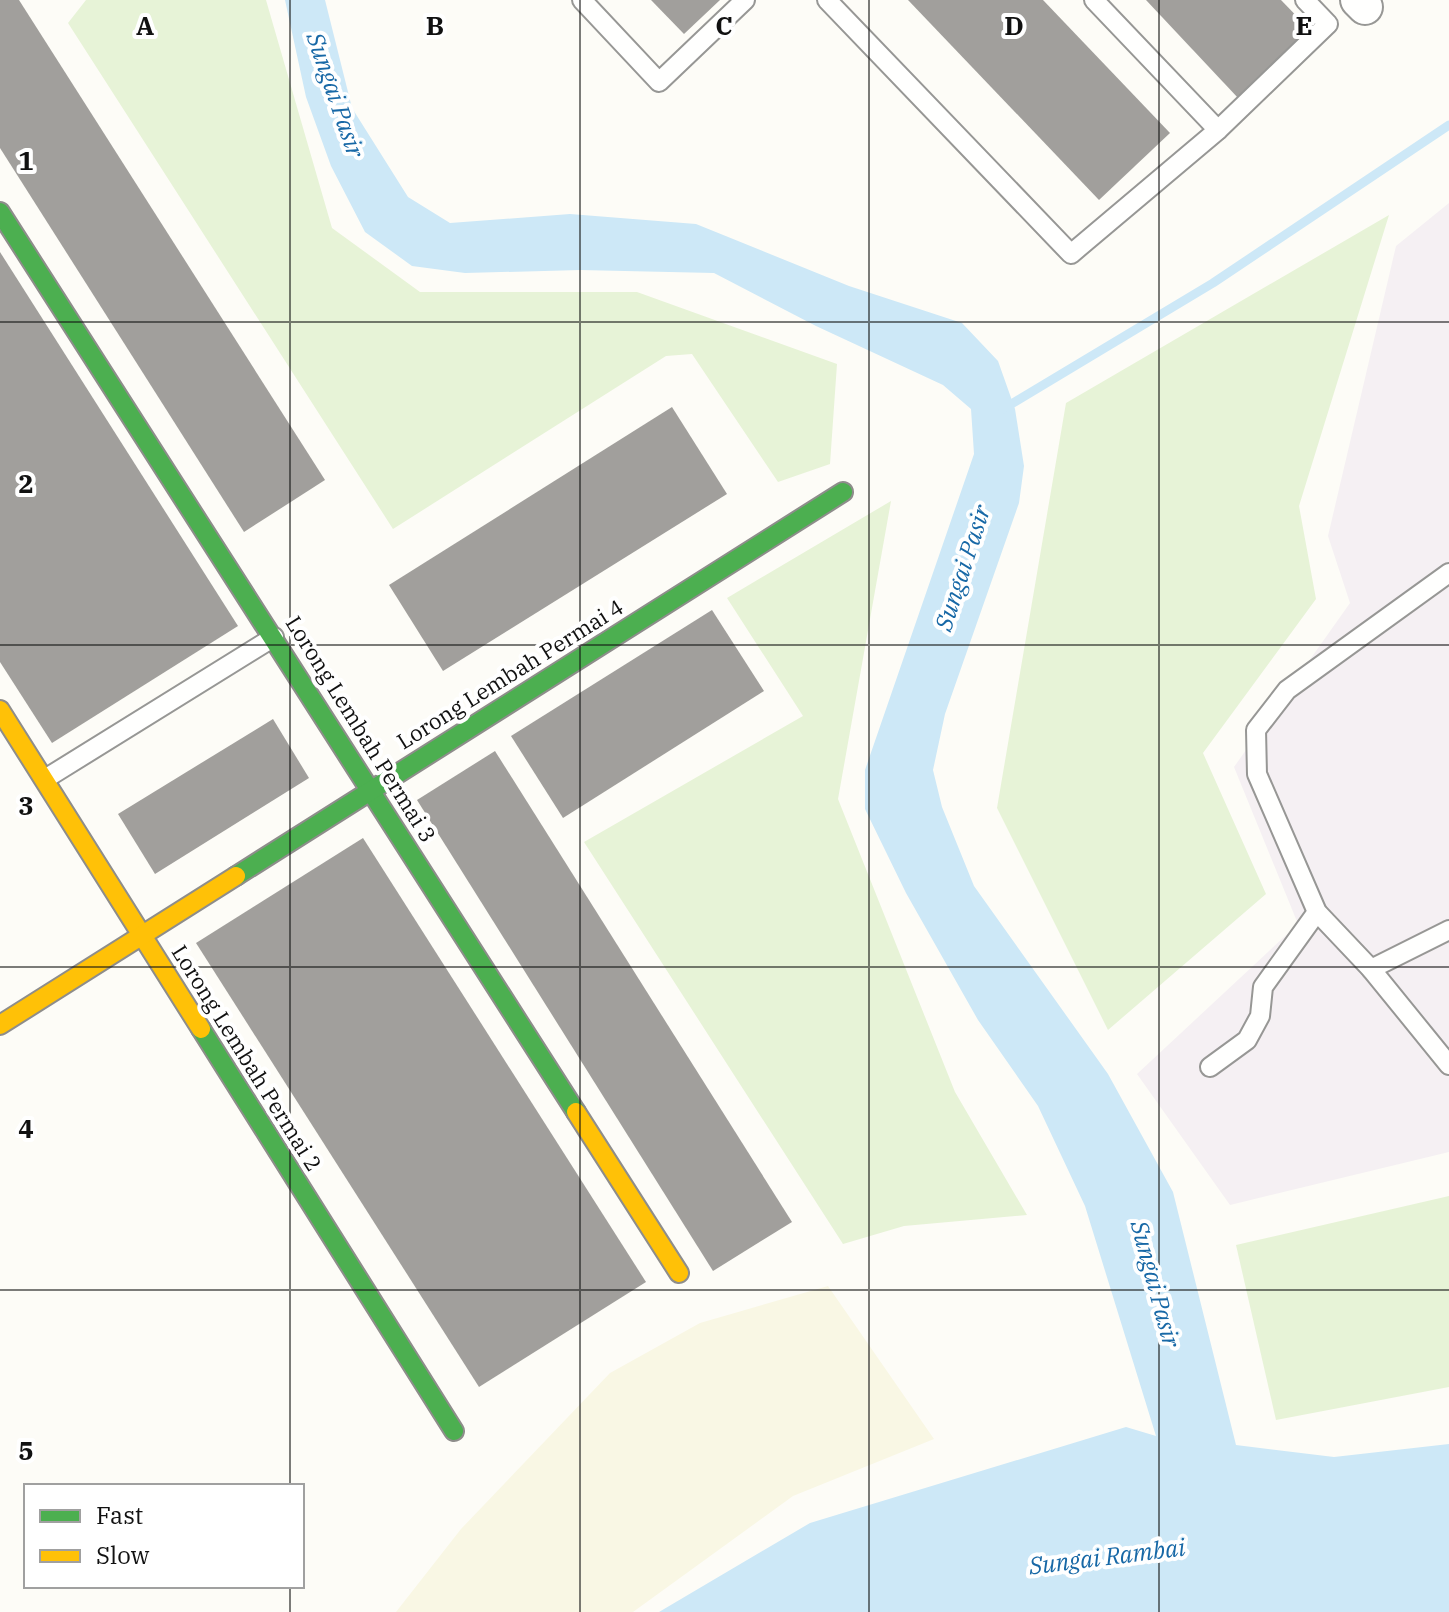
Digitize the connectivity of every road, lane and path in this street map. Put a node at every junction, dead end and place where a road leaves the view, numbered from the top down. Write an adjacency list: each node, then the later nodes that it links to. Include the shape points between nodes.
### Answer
1 (582, 0): 2 (lane, via 659,82)
2 (745, 0)
3 (827, 0): 6 (lane, via 1071,254)
4 (1094, 0): 6 (lane)
5 (1305, 0): 6 (lane, via 1328,24)
6 (1218, 130)
7 (0, 212): 10 (street, Lorong Lembah Permai 3)
8 (843, 492): 13 (street, Lorong Lembah Permai 4)
9 (1449, 573): 14 (lane, via 1287,690 1256,730 1257,774)
10 (274, 637): 12 (lane); 13 (street, Lorong Lembah Permai 3)
11 (0, 710): 12 (street, Lorong Lembah Permai 2)
12 (45, 779): 16 (street, Lorong Lembah Permai 2)
13 (370, 790): 16 (street, Lorong Lembah Permai 4); 21 (street, Lorong Lembah Permai 3)
14 (1317, 912): 17 (lane); 20 (lane, via 1263,987 1260,1016 1247,1040)
15 (1449, 930): 17 (lane)
16 (142, 935): 18 (street, Lorong Lembah Permai 4); 22 (street, Lorong Lembah Permai 2)
17 (1371, 969): 19 (lane)
18 (0, 1025)
19 (1449, 1065)
20 (1210, 1067)
21 (679, 1273)
22 (454, 1431)

